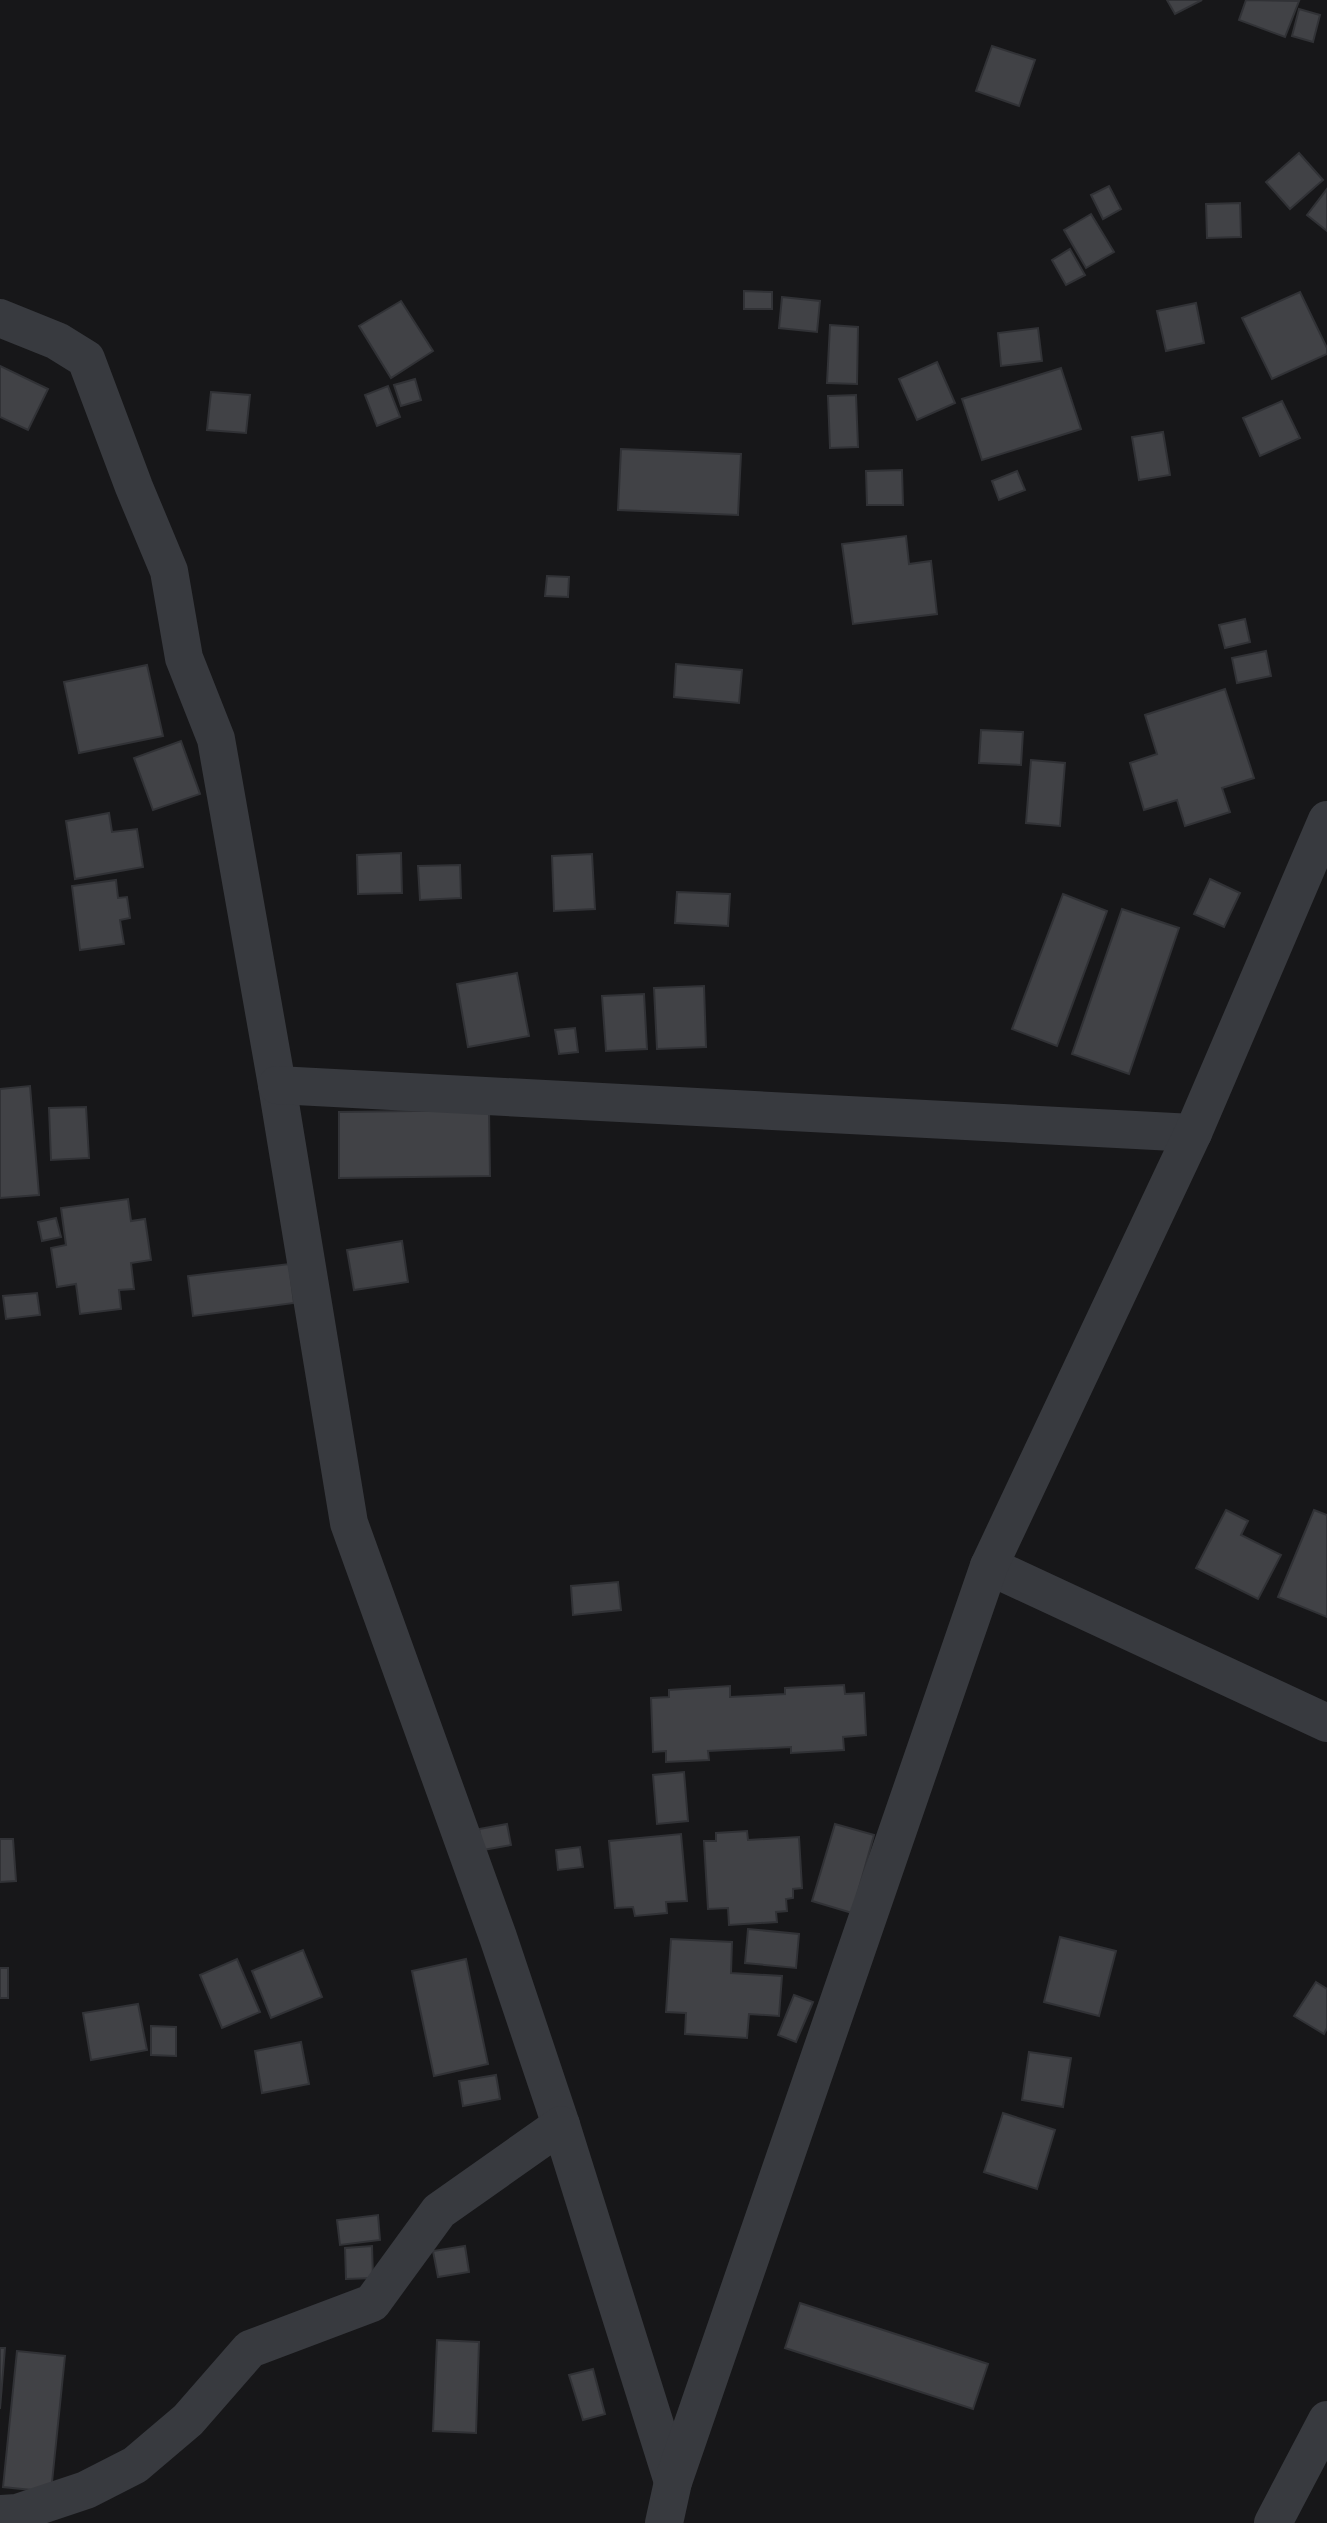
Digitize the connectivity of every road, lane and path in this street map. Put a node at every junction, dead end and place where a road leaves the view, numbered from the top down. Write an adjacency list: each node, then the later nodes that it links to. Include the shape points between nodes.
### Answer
1 (0, 318): 3 (street, via 57,341 86,359 169,572 184,659 216,738)
2 (1324, 833): 4 (street)
3 (277, 1085): 4 (street); 7 (street, via 349,1523)
4 (1194, 1133): 5 (street)
5 (989, 1566): 6 (street); 9 (street)
6 (1327, 1723)
7 (561, 2125): 9 (street); 10 (street, via 439,2211 372,2303 250,2348 188,2420 135,2465 86,2490)
8 (1327, 2420): 12 (street)
9 (673, 2482): 11 (street)
10 (0, 2514)
11 (664, 2523)
12 (1273, 2523)

